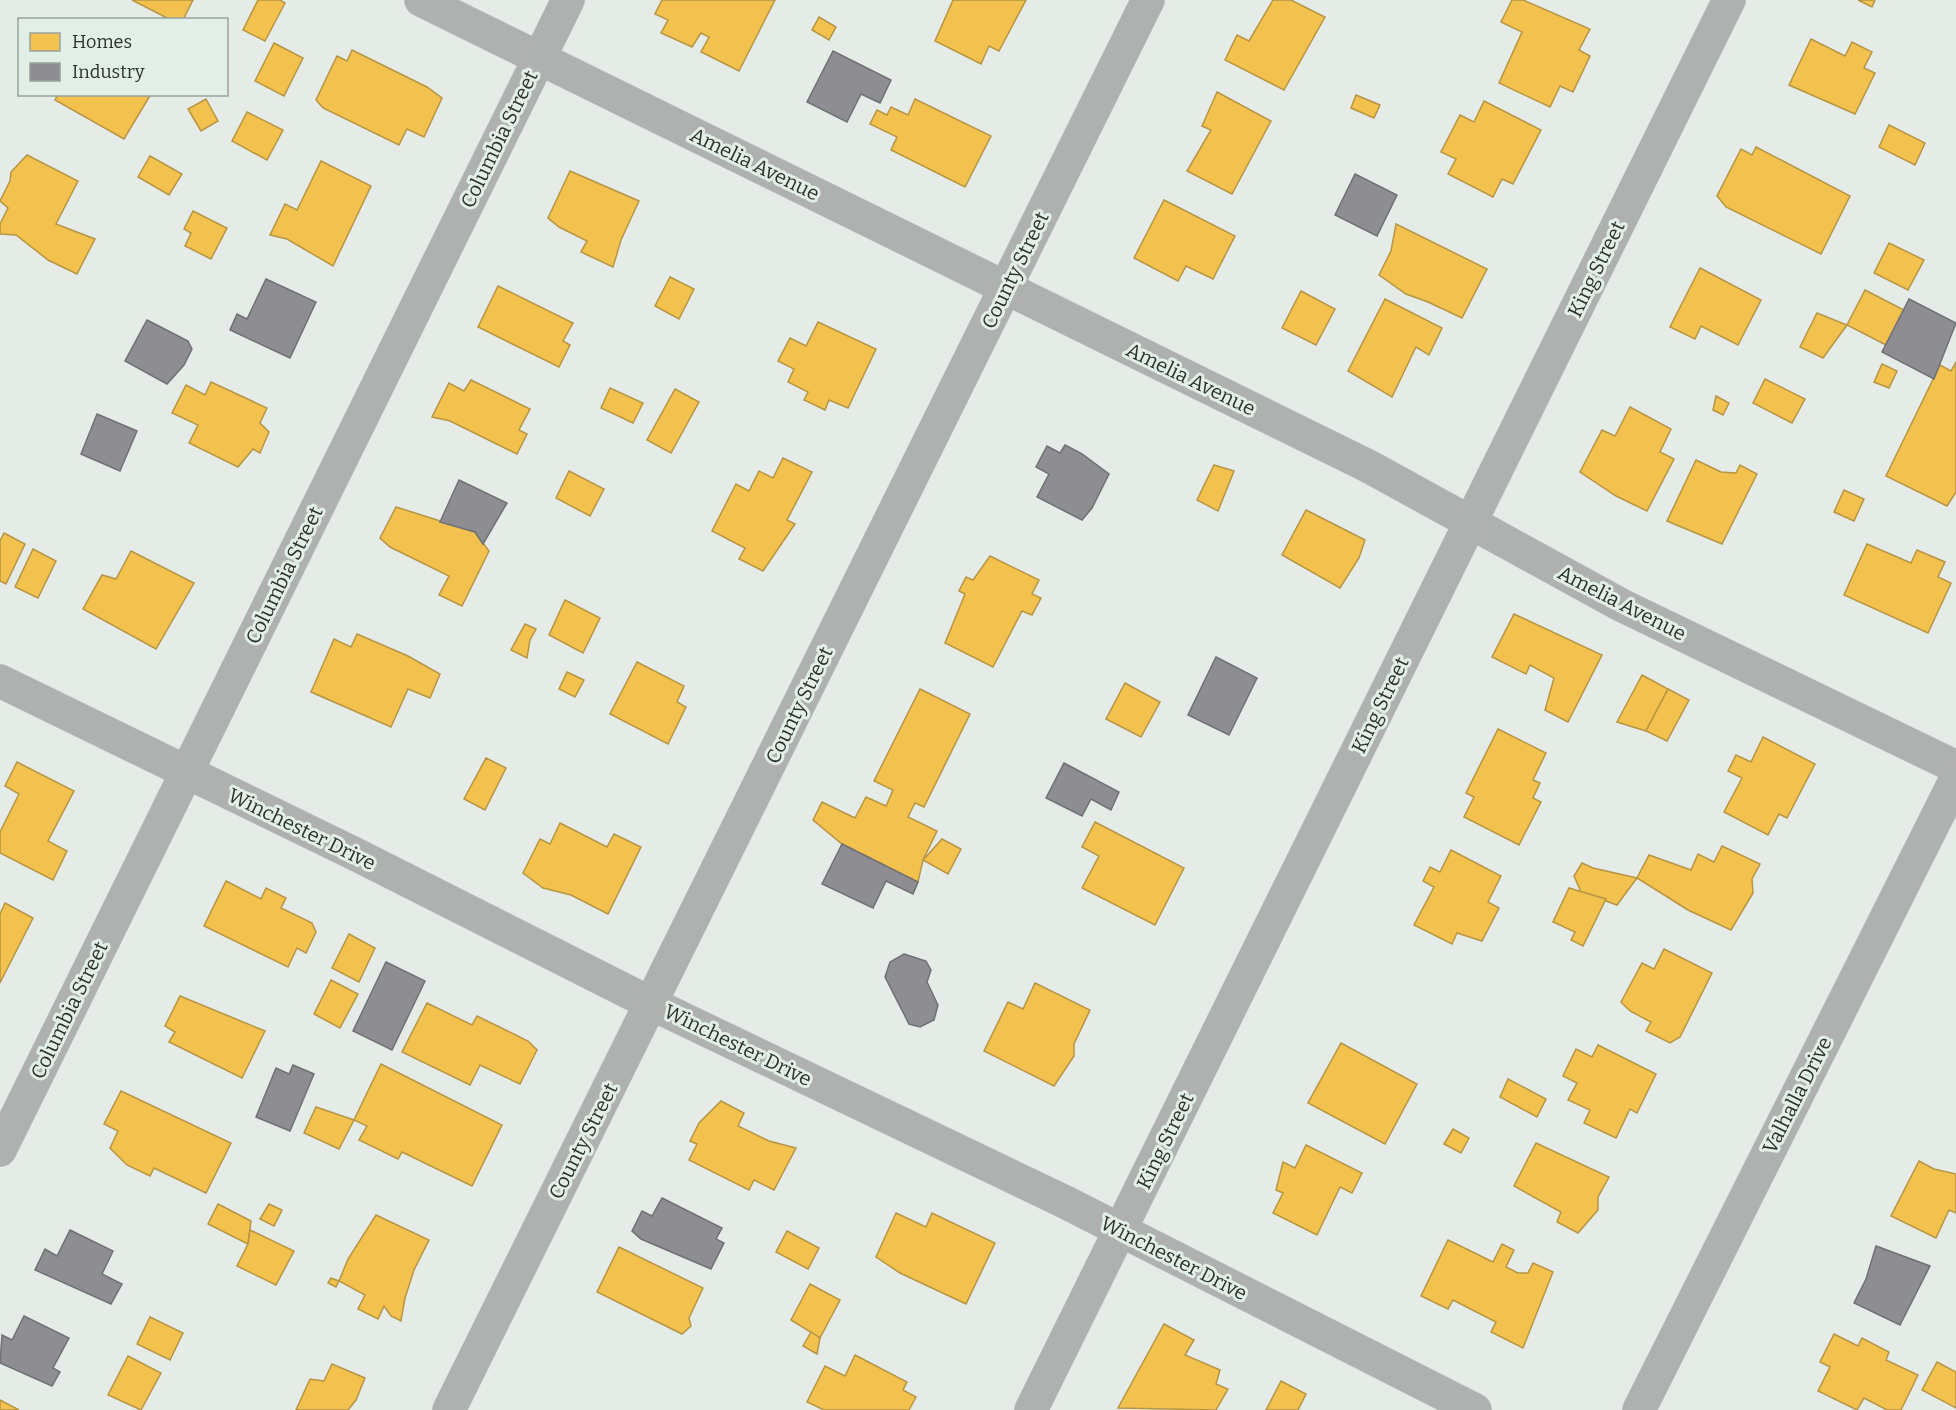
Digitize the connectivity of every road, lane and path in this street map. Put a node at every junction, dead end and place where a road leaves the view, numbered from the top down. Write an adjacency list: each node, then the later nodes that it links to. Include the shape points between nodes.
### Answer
1 (421, 0): 5 (street, Amelia Avenue)
2 (568, 0): 5 (street, Columbia Street)
3 (1148, 0): 6 (street, County Street)
4 (1729, 0): 7 (street, King Street)
5 (540, 56): 6 (street, Amelia Avenue); 10 (street, Columbia Street)
6 (1006, 289): 7 (street, Amelia Avenue, via 1368,466); 12 (street, County Street)
7 (1471, 522): 9 (street, Amelia Avenue, via 1621,605); 14 (street, King Street)
8 (0, 681): 10 (street, Winchester Drive)
9 (1956, 767)
10 (186, 772): 12 (street, Winchester Drive); 13 (street, Columbia Street)
11 (1956, 779): 18 (street, Valhalla Drive)
12 (652, 1004): 14 (street, Winchester Drive); 15 (street, County Street)
13 (0, 1150)
14 (1120, 1230): 16 (street, King Street); 17 (street, Winchester Drive)
15 (449, 1410)
16 (1031, 1410)
17 (1474, 1410)
18 (1639, 1410)

